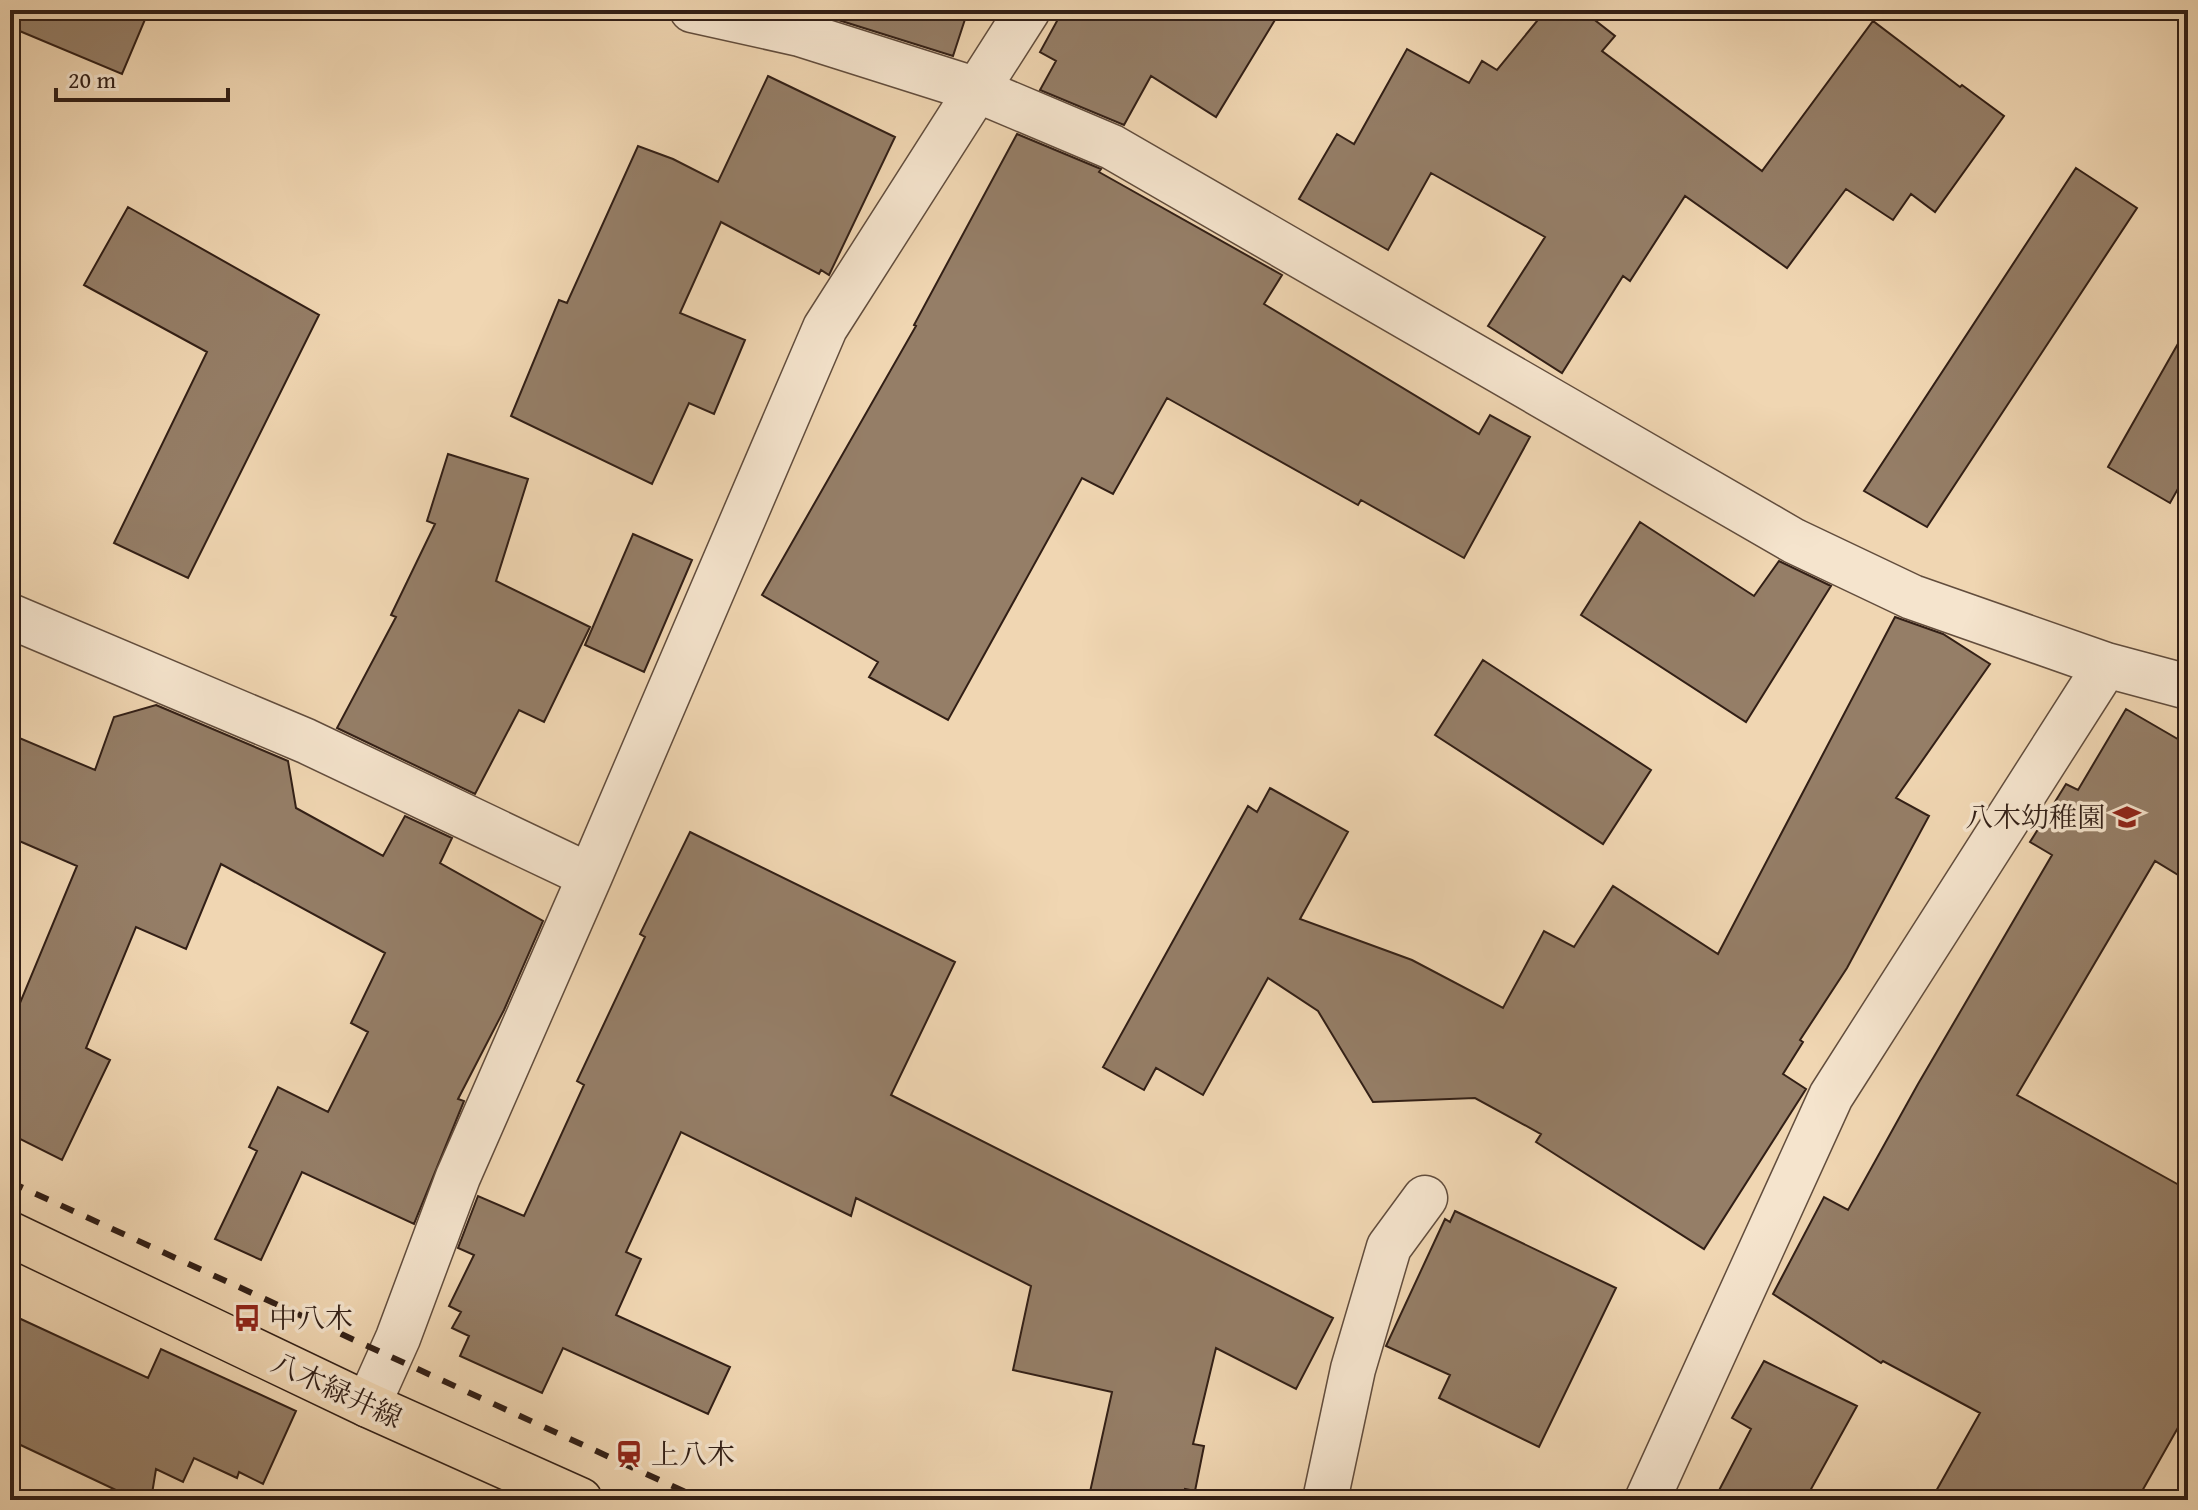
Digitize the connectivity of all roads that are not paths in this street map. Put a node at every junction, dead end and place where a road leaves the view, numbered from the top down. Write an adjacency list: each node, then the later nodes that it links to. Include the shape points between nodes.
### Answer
1 (692, 10): 3 (street, via 800,34)
2 (1028, 10): 3 (street)
3 (977, 90): 5 (street, via 1112,147 1794,541 1912,597); 7 (street, via 825,328)
4 (10, 616): 7 (street, via 306,741)
5 (2106, 665): 6 (street); 13 (street, via 1831,1096)
6 (2188, 687)
7 (590, 876): 10 (street, via 458,1177)
8 (1425, 1198): 12 (street, via 1389,1247 1353,1369)
9 (10, 1234): 10 (main road, 八木緑井線)
10 (368, 1405): 11 (main road, 八木緑井線)
11 (580, 1500)
12 (1325, 1500)
13 (1647, 1500)

